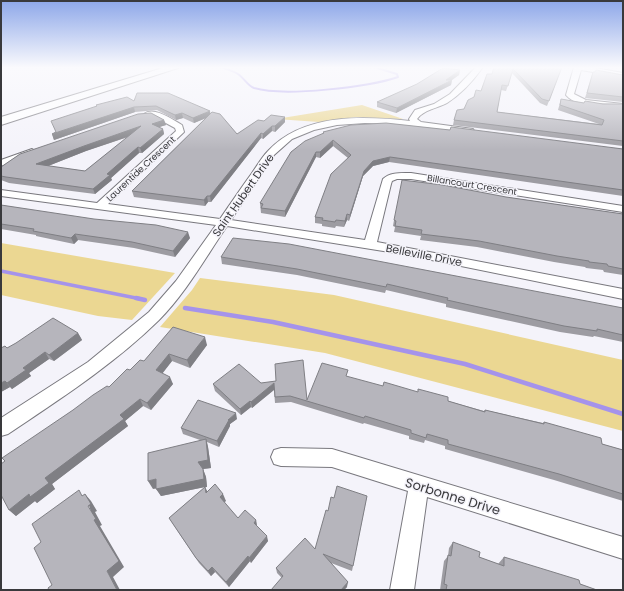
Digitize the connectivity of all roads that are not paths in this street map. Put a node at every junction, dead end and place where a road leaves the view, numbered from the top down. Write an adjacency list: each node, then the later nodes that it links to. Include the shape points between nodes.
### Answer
1 (87, 95): 6 (main road)
2 (455, 95): 7 (street, via 429,110 430,116 427,120)
3 (570, 95): 4 (street, via 579,101)
4 (623, 106)
5 (138, 114): 12 (street, Laurentide Crescent, via 154,114 179,127 180,132)
6 (1, 121)
7 (418, 124): 8 (street, Saint Hubert Drive); 14 (street, Saint Hubert Drive, via 372,120 339,122 313,128 286,140 271,153)
8 (479, 132)
9 (37, 150): 10 (street)
10 (1, 163)
11 (1, 193): 12 (street, Laurentide Crescent)
12 (99, 207): 14 (street, Laurentide Crescent)
13 (623, 209): 15 (street, Billancourt Crescent, via 411,176 395,176 388,179 386,184)
14 (223, 223): 15 (street, Belleville Drive); 17 (street, Saint Hubert Drive, via 174,292 151,319 94,367)
15 (370, 245): 16 (street, Belleville Drive)
16 (623, 294)
17 (1, 428)
18 (281, 457): 19 (street, Sorbonne Drive, via 332,458)
19 (419, 485): 20 (street, Sorbonne Drive); 21 (street)
20 (623, 548)
21 (402, 590)

